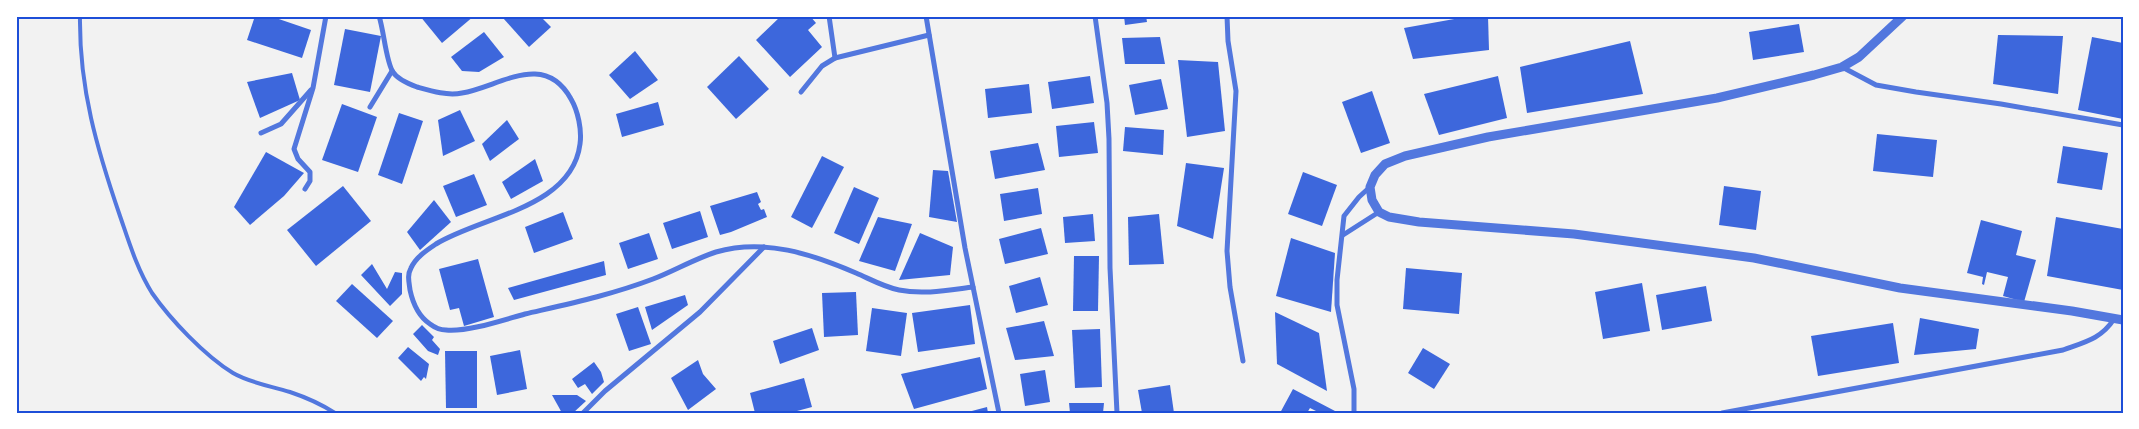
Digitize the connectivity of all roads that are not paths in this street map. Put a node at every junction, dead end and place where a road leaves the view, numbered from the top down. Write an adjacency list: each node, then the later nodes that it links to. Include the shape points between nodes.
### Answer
1 (80, 16): 26 (lane, via 82,75 99,153 138,267 152,292 195,342 231,372 303,397)
2 (326, 16): 13 (street)
3 (379, 16): 12 (street)
4 (829, 16): 10 (street)
5 (926, 16): 9 (street)
6 (1095, 16): 29 (street, via 1107,103)
7 (1227, 16): 25 (street, via 1236,91 1227,251)
8 (1903, 16): 11 (street, via 1858,57)
9 (929, 35): 10 (street); 23 (street)
10 (835, 58): 14 (street, via 822,66)
11 (1842, 67): 16 (street, via 1876,85); 18 (street, via 1716,98 1488,137 1405,156 1386,164 1375,175)
12 (392, 71): 15 (street); 22 (street, via 411,85 453,94 518,75 542,75 565,90 572,100 581,137 576,160 561,185 493,220 443,240 426,251 411,267 408,279 412,300 424,320 434,327 454,330 489,324 611,294 717,252)
13 (314, 88): 17 (street, via 280,124); 19 (street, via 294,149 310,172)
14 (801, 92)
15 (370, 106)
16 (2123, 125)
17 (261, 132)
18 (1370, 187): 20 (street, via 1372,200); 21 (street, via 1344,216)
19 (305, 189)
20 (1379, 212): 21 (street); 24 (street, via 1419,222 1574,234 1754,258 1900,288)
21 (1343, 235): 30 (street, via 1339,250 1337,305 1354,389)
22 (764, 247): 23 (street, via 806,254 899,290); 27 (street, via 700,312 605,391)
23 (973, 287): 28 (street)
24 (2118, 319): 31 (street, via 2099,336 2063,350)
25 (1243, 361)
26 (335, 413)
27 (584, 413)
28 (999, 413)
29 (1117, 413)
30 (1354, 413)
31 (1722, 413)

